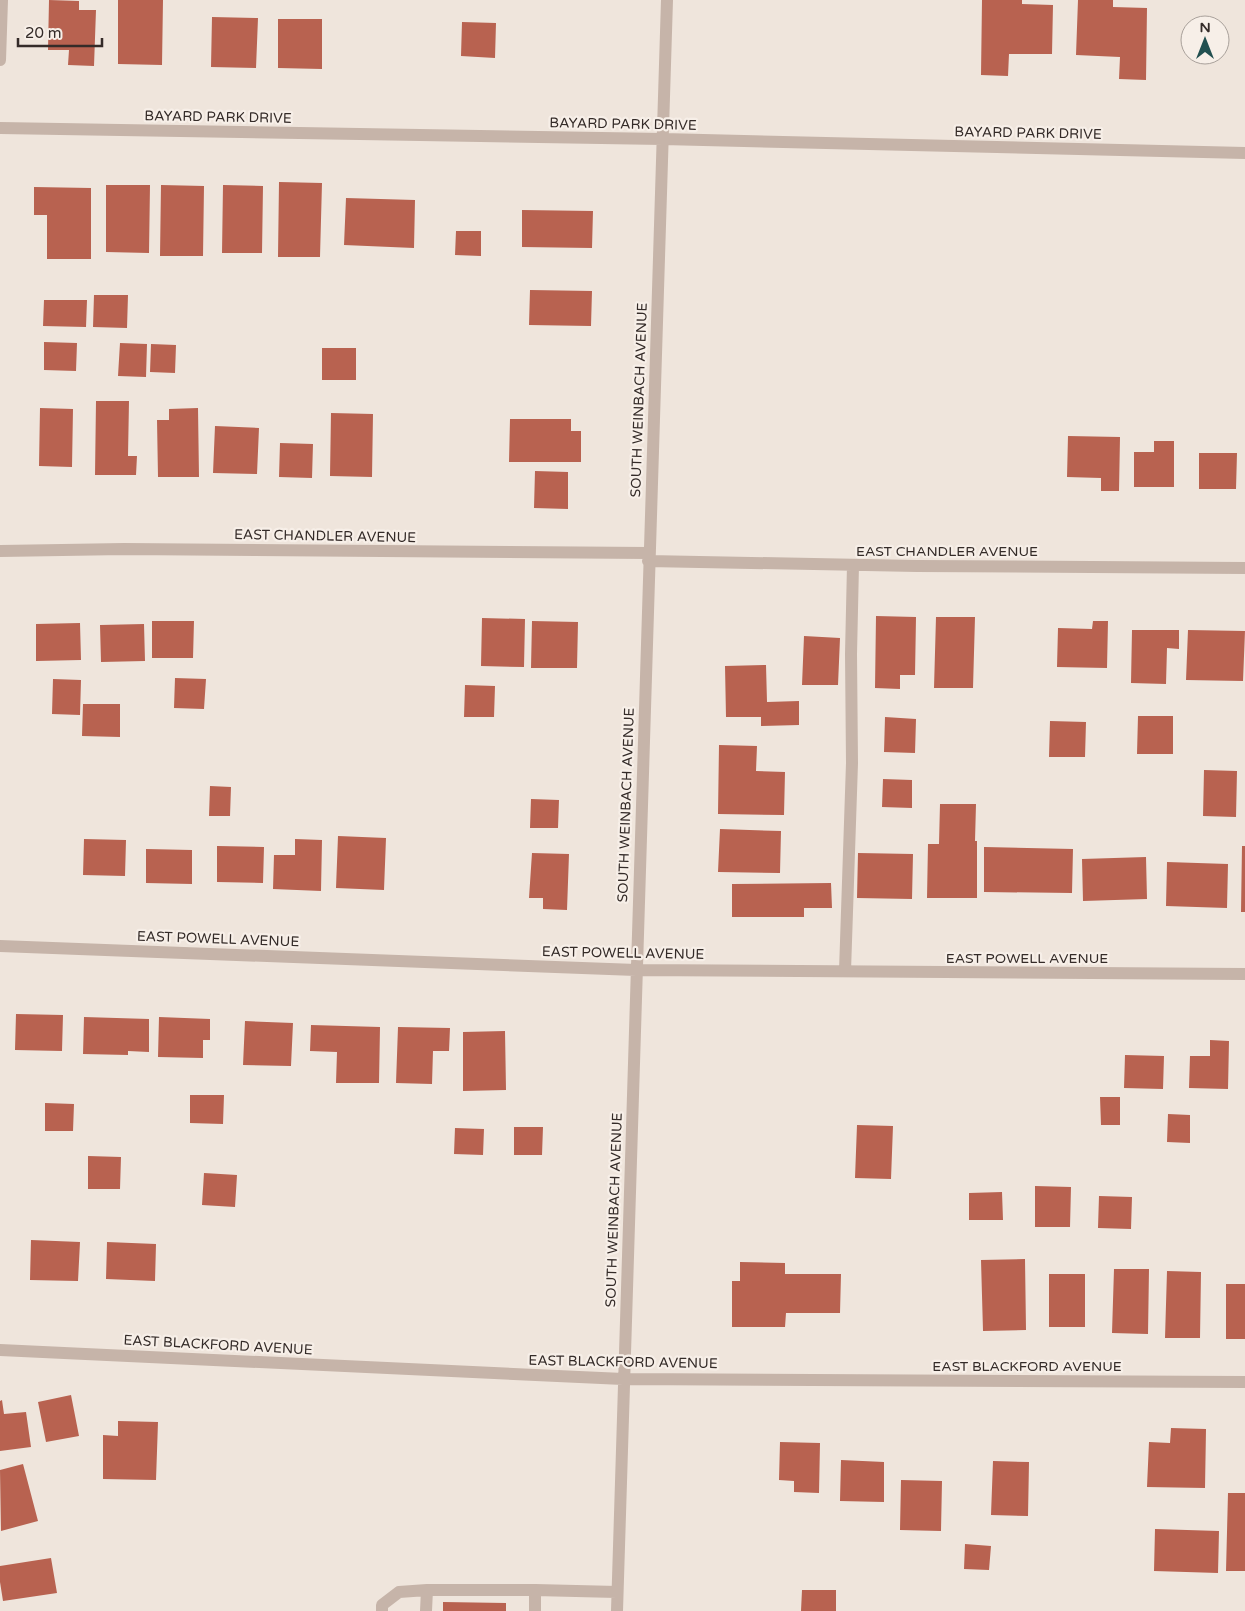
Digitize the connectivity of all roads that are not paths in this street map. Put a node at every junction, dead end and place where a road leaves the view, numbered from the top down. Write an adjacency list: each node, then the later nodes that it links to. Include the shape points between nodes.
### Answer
1 (2, 0): 3 (street)
2 (667, 0): 5 (street, SOUTH WEINBACH AVENUE)
3 (0, 60)
4 (0, 128): 5 (street, BAYARD PARK DRIVE)
5 (663, 139): 6 (street, BAYARD PARK DRIVE); 8 (street, SOUTH WEINBACH AVENUE)
6 (1245, 153)
7 (0, 551): 8 (street, EAST CHANDLER AVENUE, via 124,548)
8 (649, 557): 9 (street, EAST CHANDLER AVENUE); 12 (street, SOUTH WEINBACH AVENUE)
9 (853, 565): 10 (street, EAST CHANDLER AVENUE); 13 (street, via 852,763)
10 (1245, 568)
11 (0, 946): 12 (street, EAST POWELL AVENUE)
12 (636, 970): 13 (street, EAST POWELL AVENUE); 16 (street, SOUTH WEINBACH AVENUE)
13 (844, 972): 14 (street, EAST POWELL AVENUE)
14 (1245, 974)
15 (0, 1350): 16 (street, EAST BLACKFORD AVENUE)
16 (623, 1379): 17 (street, EAST BLACKFORD AVENUE); 20 (street, SOUTH WEINBACH AVENUE)
17 (1245, 1382)
18 (427, 1590): 19 (street); 21 (street, via 399,1592 382,1605); 22 (street)
19 (535, 1590): 20 (street); 23 (street)
20 (617, 1592): 24 (street, SOUTH WEINBACH AVENUE)
21 (382, 1611)
22 (426, 1611)
23 (535, 1611)
24 (617, 1611)

